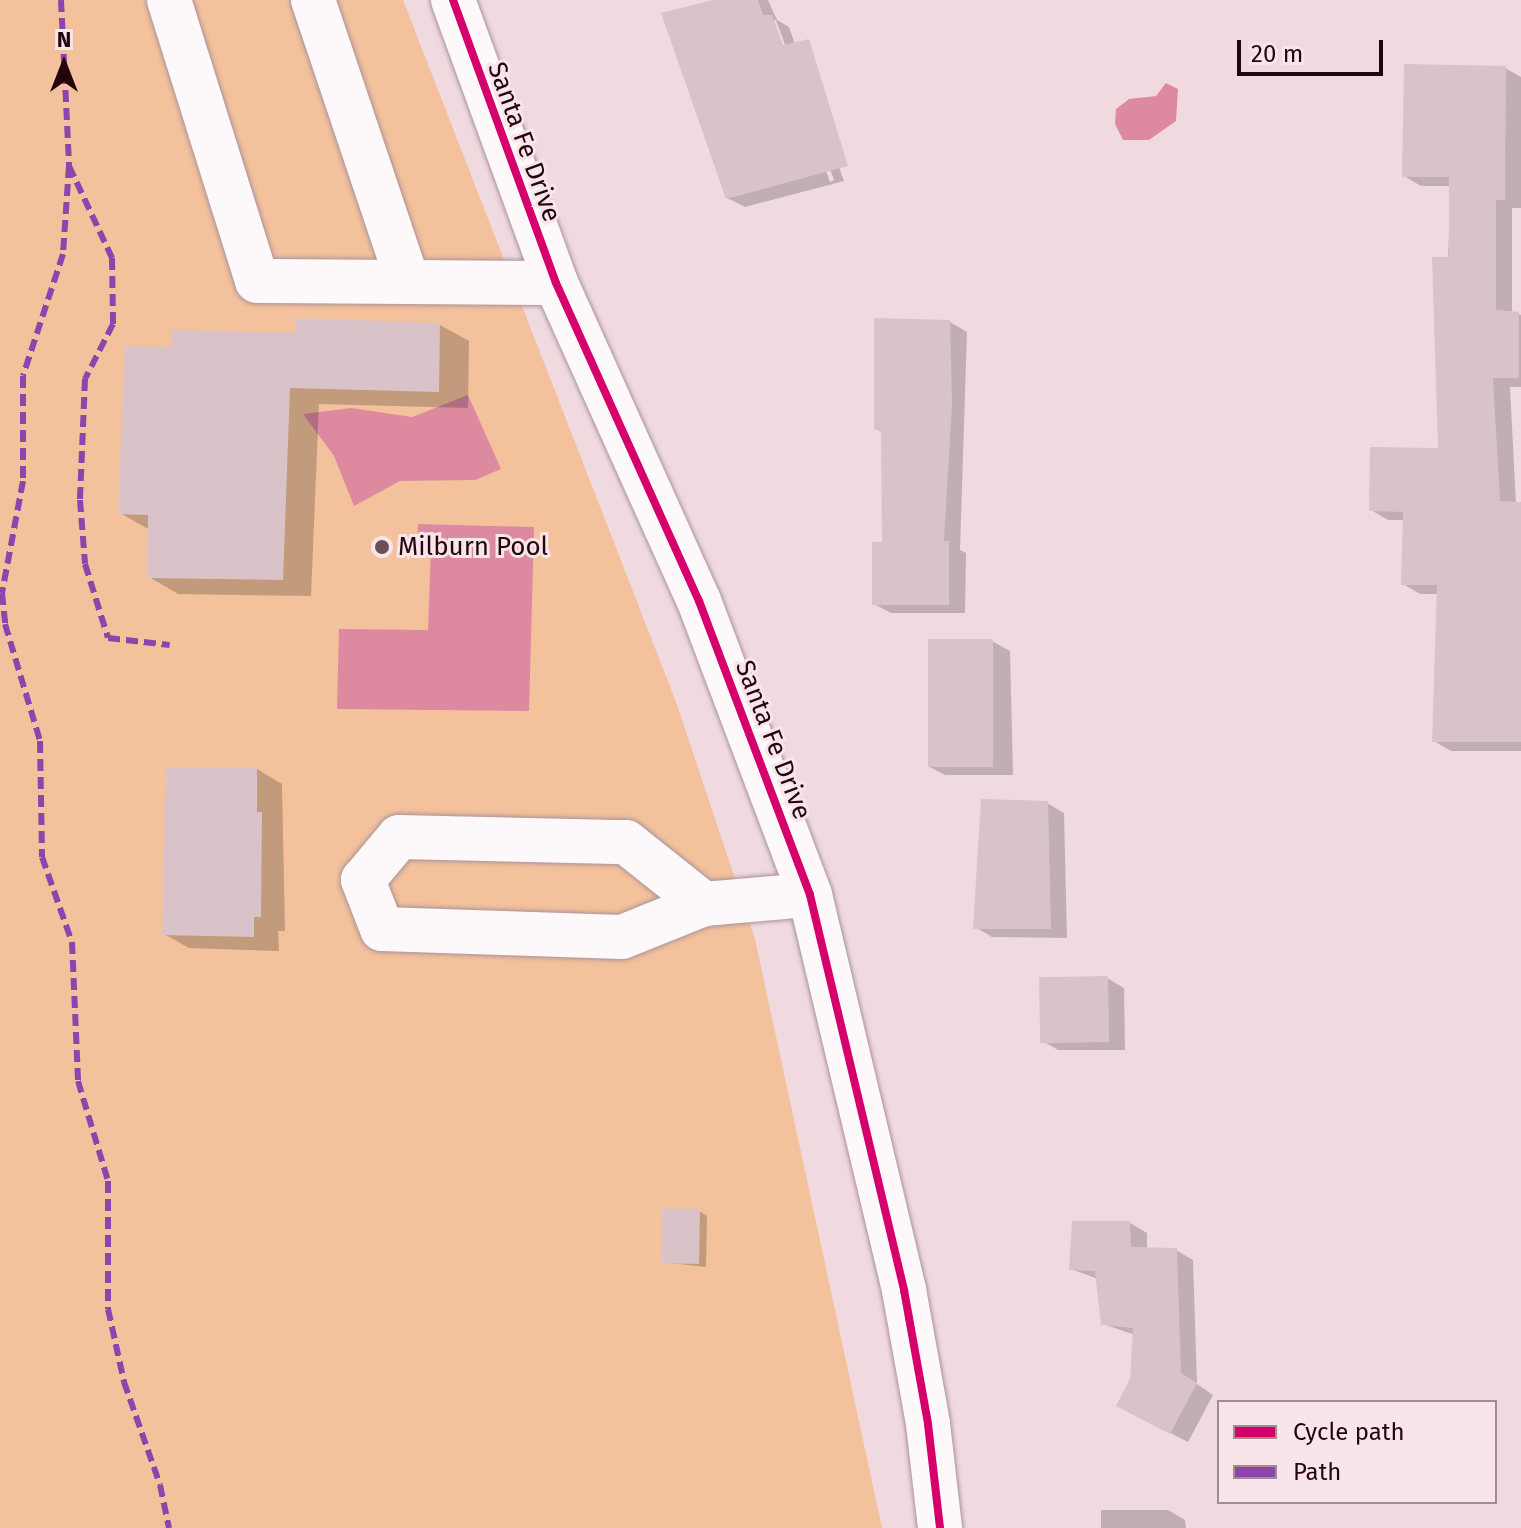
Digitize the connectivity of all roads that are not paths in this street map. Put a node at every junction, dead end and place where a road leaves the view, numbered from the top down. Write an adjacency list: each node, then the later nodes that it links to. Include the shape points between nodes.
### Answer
1 (169, 0): 4 (street, via 257,281)
2 (313, 0): 4 (street)
3 (453, 0): 5 (street, Santa Fe Drive)
4 (407, 279): 5 (street)
5 (556, 283): 6 (street, Santa Fe Drive, via 699,601)
6 (810, 895): 7 (street); 8 (street, Santa Fe Drive, via 904,1290)
7 (704, 904): 7 (street, via 626,842 399,837 363,880 382,929 622,937)
8 (940, 1528)

